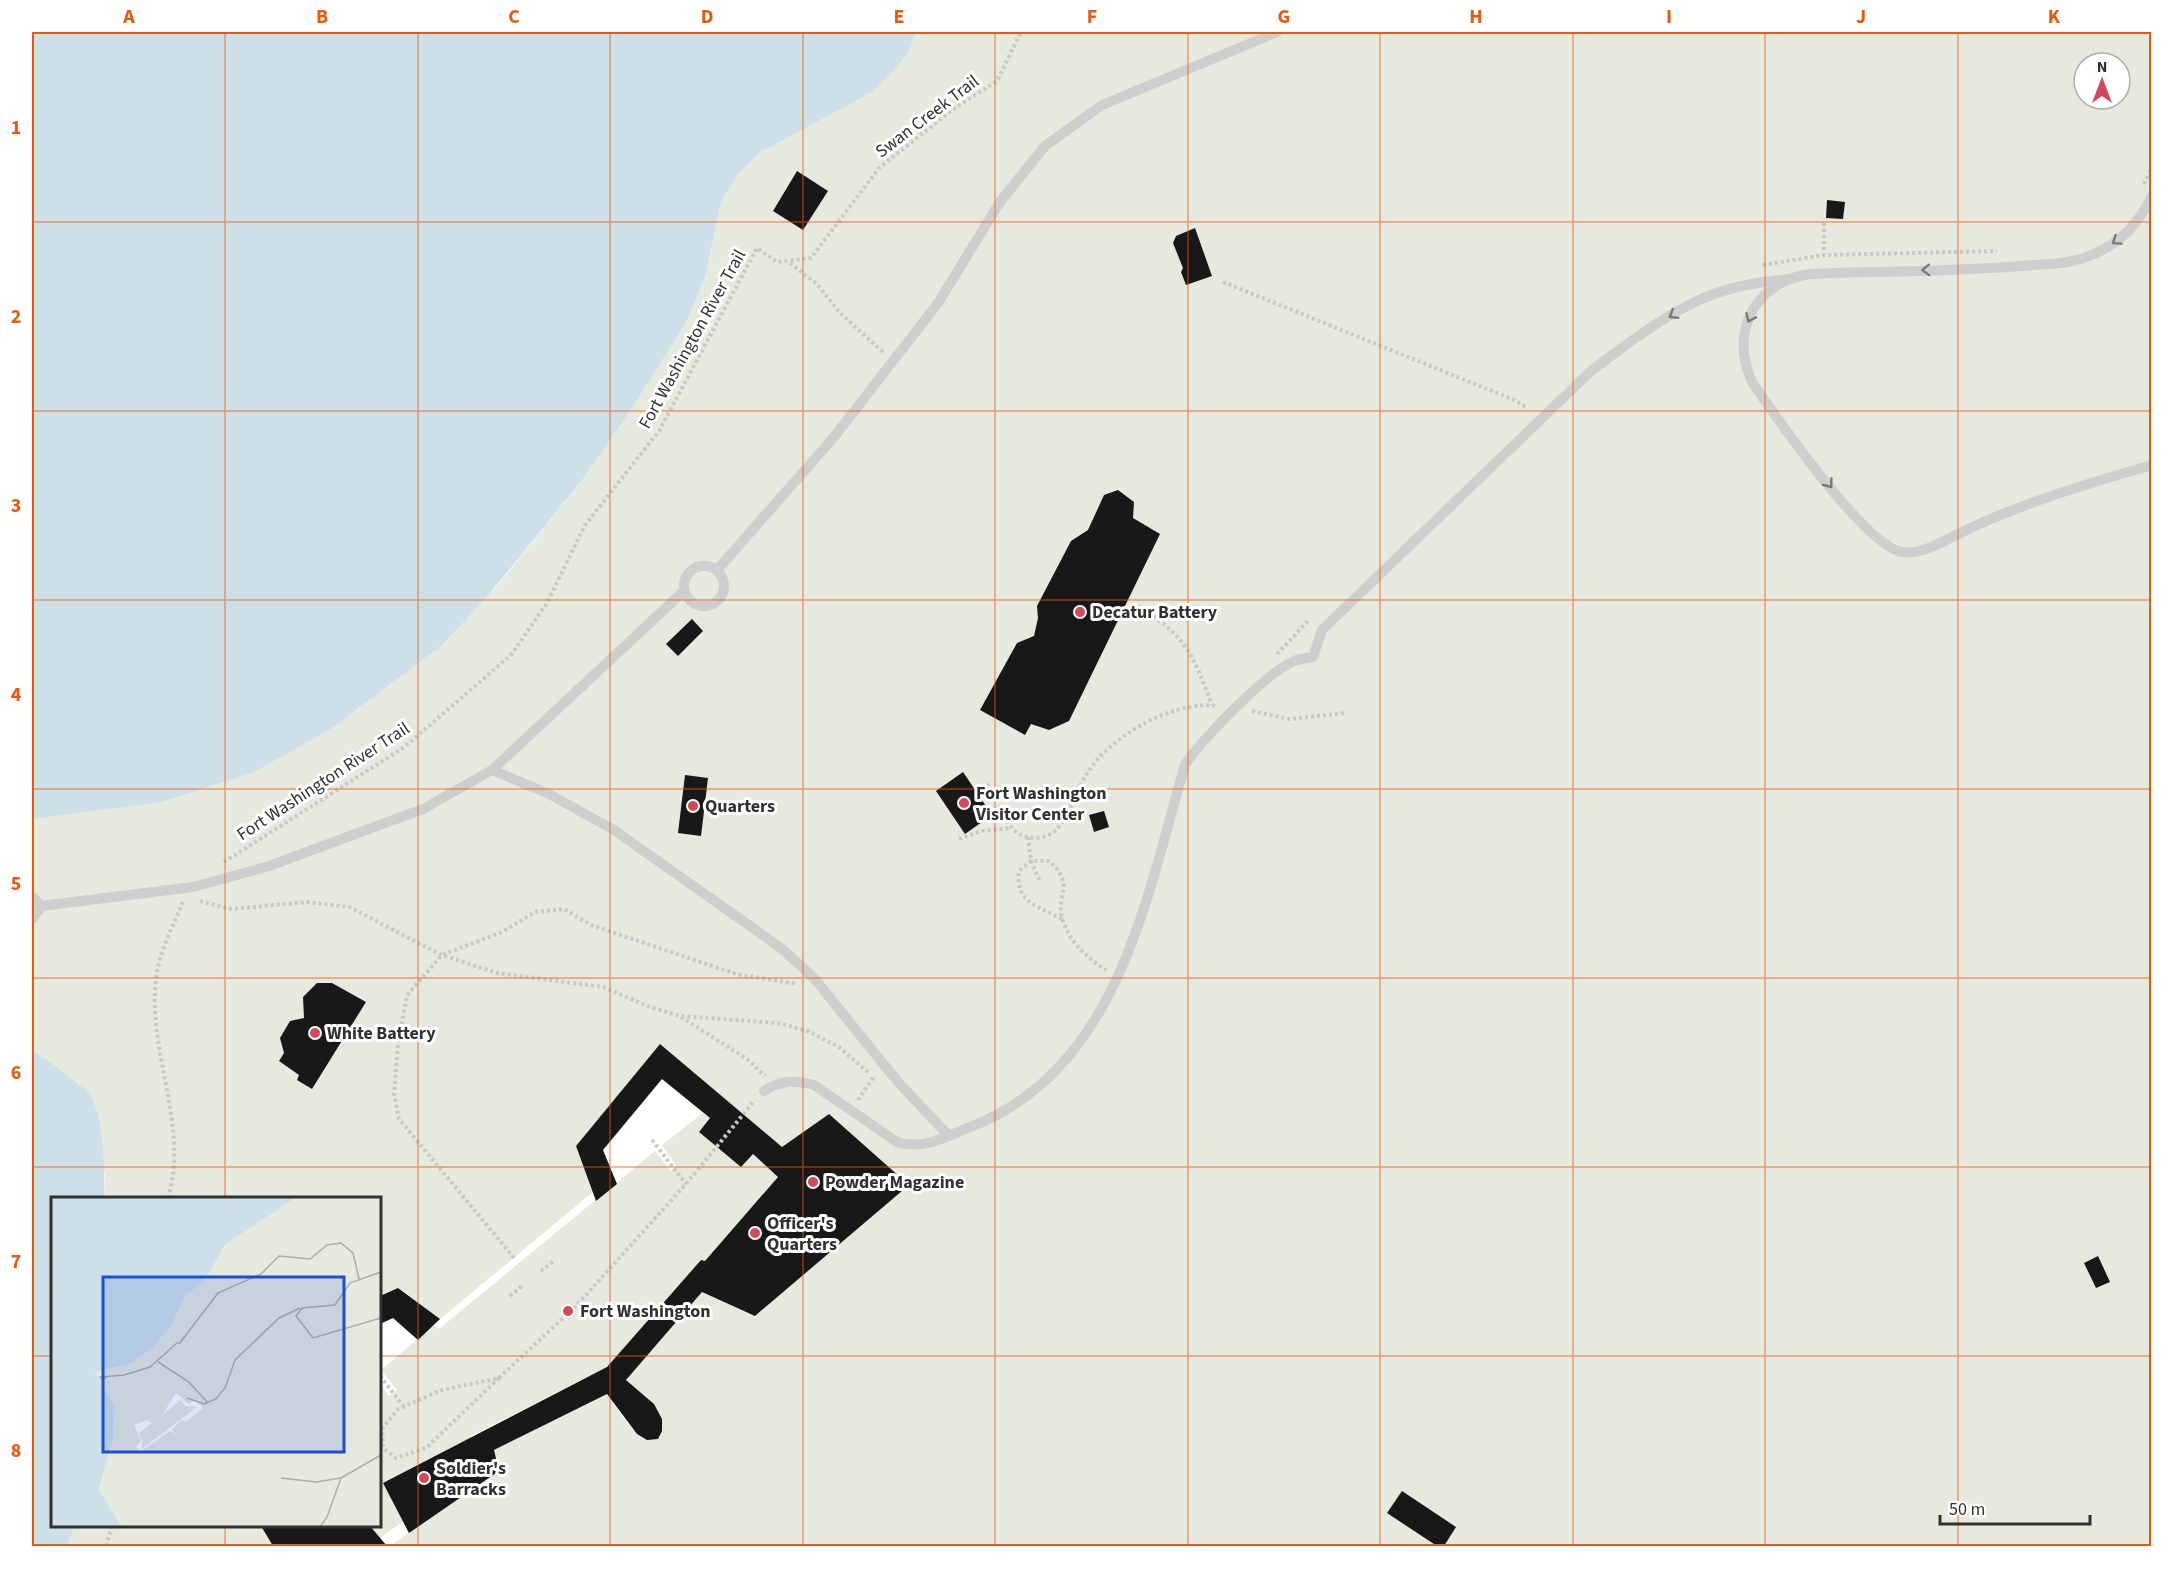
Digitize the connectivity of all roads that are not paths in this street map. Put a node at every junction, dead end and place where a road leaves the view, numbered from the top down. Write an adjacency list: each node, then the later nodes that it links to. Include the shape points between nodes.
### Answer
1 (1277, 32): 5 (lane, via 1117,99 1062,132 1027,166 1000,202 938,303 834,437)
2 (2151, 196): 3 (lane, one-way to 3, via 2126,234 2078,260)
3 (1788, 279): 4 (lane, one-way to 4, via 1768,290 1750,315 1744,334 1747,371 1761,395 1850,510 1887,547 1902,552 1928,549 1991,518); 12 (lane, one-way to 12, via 1740,286 1684,309 1591,371 1322,630 1312,657 1293,661 1235,708 1185,765 1129,953 1093,1024 1042,1082 999,1115)
4 (2151, 465)
5 (717, 569): 6 (lane, via 706,564 693,568 684,578); 6 (lane, via 724,580 724,593 716,603 703,607 690,602)
6 (684, 591): 7 (lane)
7 (492, 770): 9 (lane, via 423,809 269,866 193,887); 12 (lane, via 549,794 614,830 801,964 898,1082)
8 (32, 896): 9 (lane)
9 (41, 906): 10 (lane)
10 (32, 920)
11 (769, 1088): 12 (lane, via 799,1081 814,1085 897,1142 910,1146)
12 (949, 1136)

